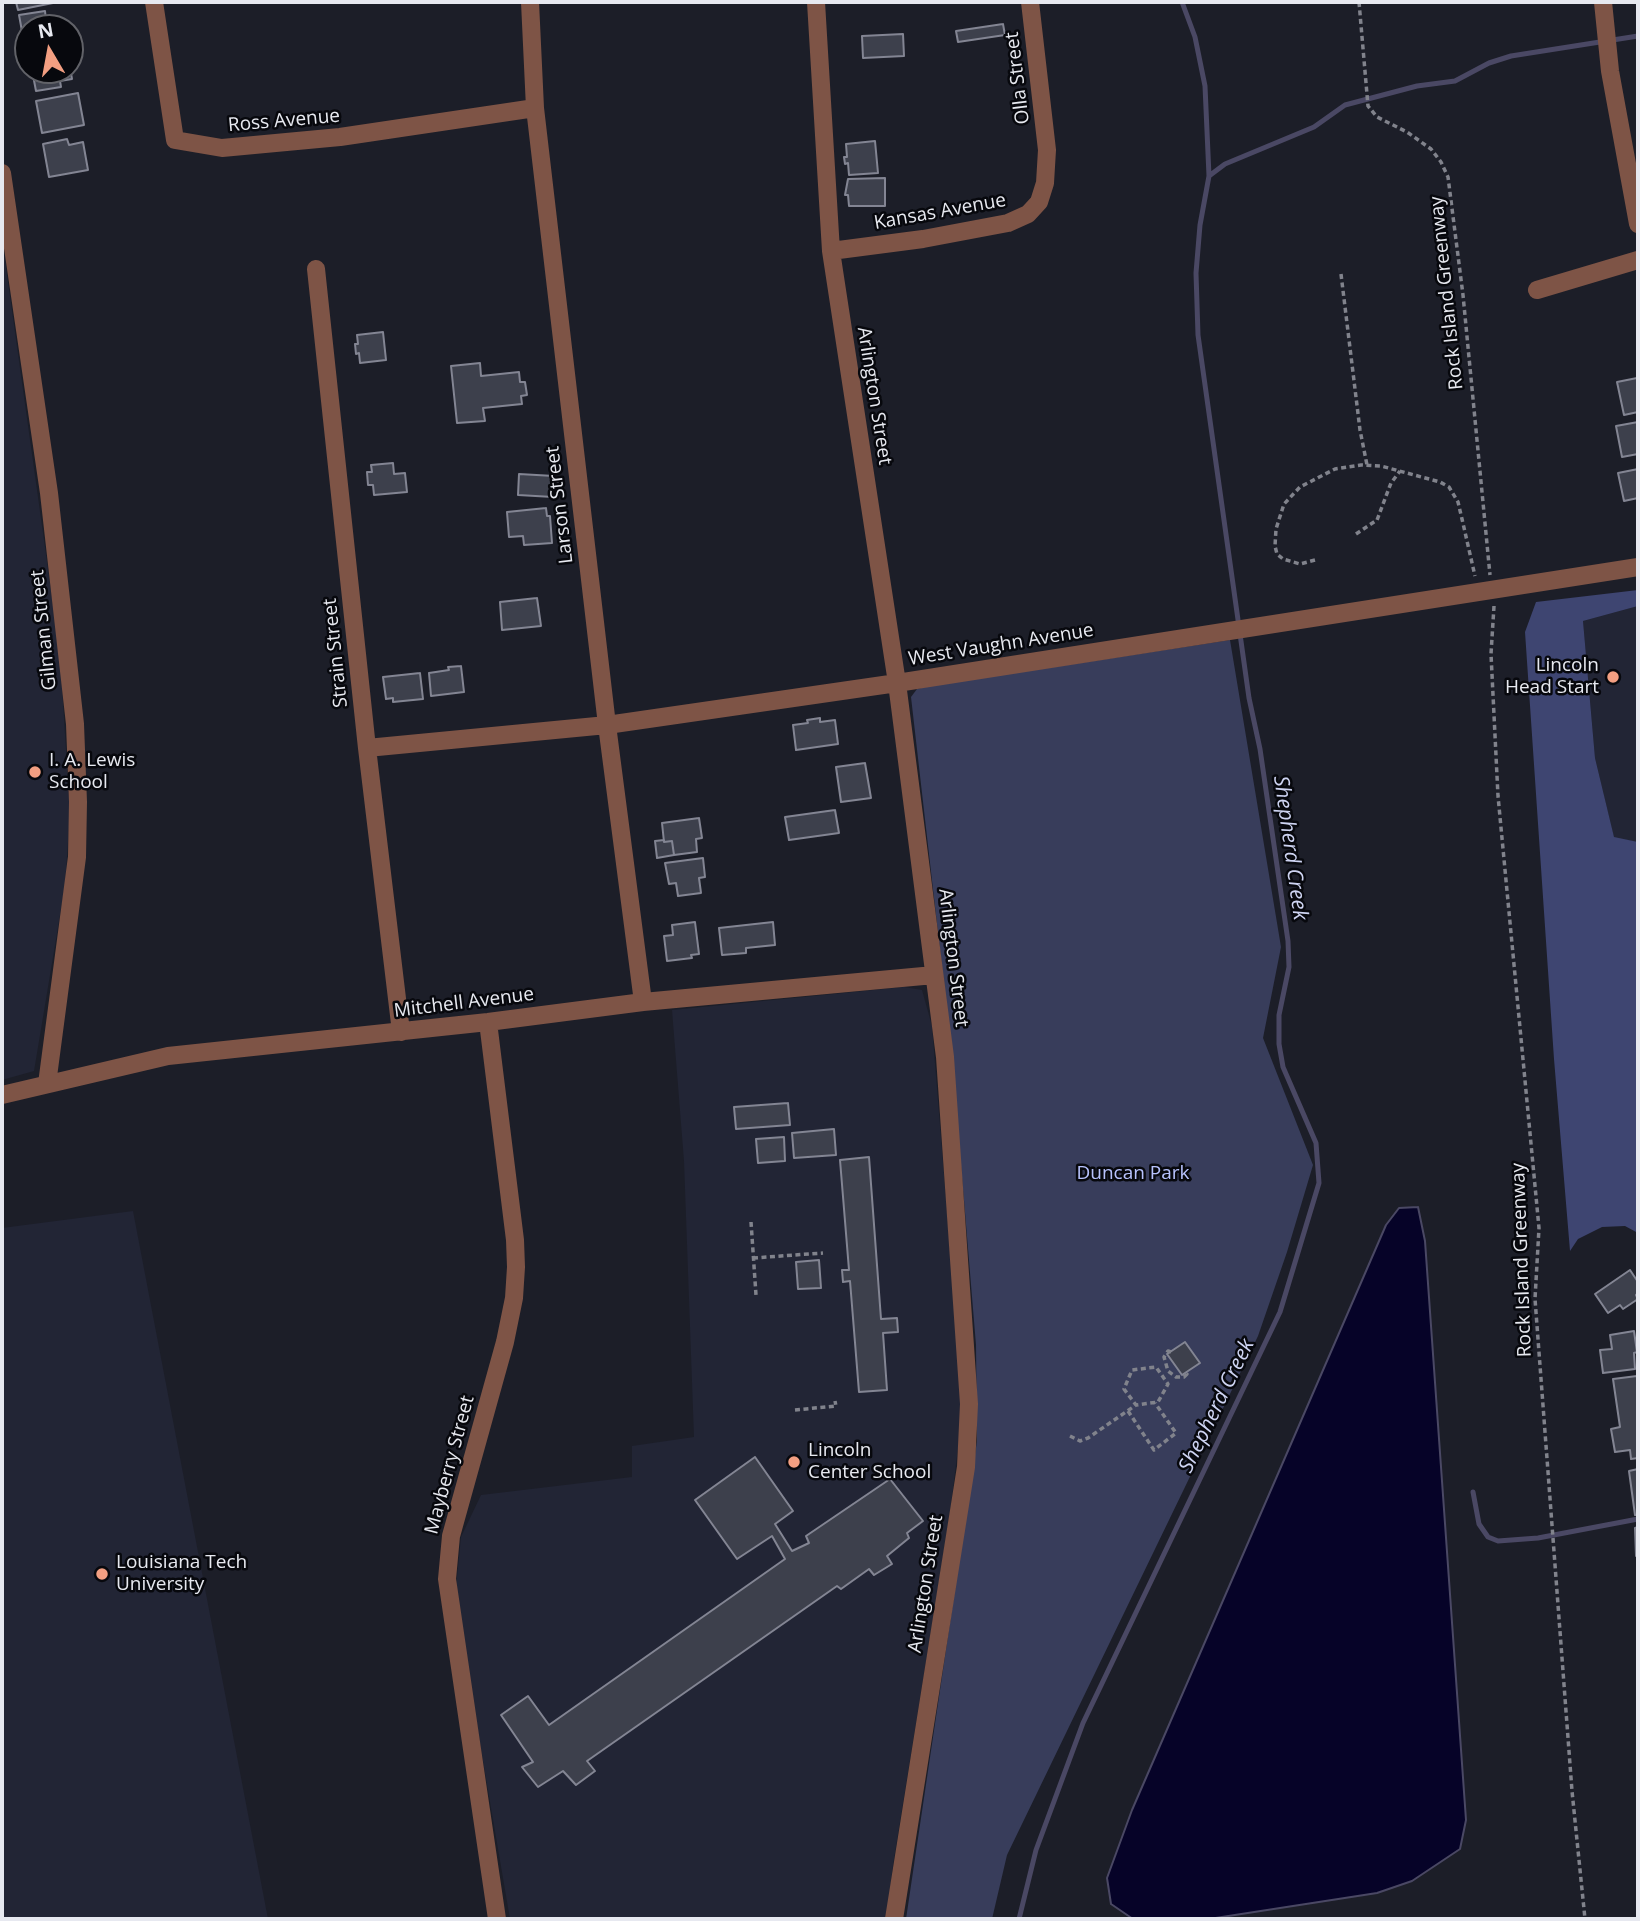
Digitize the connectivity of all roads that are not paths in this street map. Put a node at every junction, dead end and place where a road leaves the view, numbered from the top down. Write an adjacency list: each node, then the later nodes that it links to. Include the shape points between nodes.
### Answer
1 (154, 2): 6 (street, Ross Avenue, via 175,140 222,148 340,137)
2 (530, 2): 6 (street, Larson Street)
3 (816, 2): 10 (street, Arlington Street)
4 (1030, 2): 7 (street, Olla Street)
5 (1603, 2): 9 (street, via 1610,71)
6 (535, 108): 16 (street, Larson Street)
7 (1047, 150): 10 (street, Kansas Avenue, via 1045,183 1039,202 1028,214 1008,223 923,239)
8 (2, 173): 22 (street, Gilman Street, via 49,493 75,724 77,858)
9 (1638, 224)
10 (831, 251): 15 (street, Arlington Street)
11 (1638, 260): 13 (street)
12 (316, 269): 17 (street, Strain Street)
13 (1537, 290)
14 (1638, 567): 15 (street, West Vaughn Avenue)
15 (897, 683): 16 (street, West Vaughn Avenue); 18 (street, Arlington Street)
16 (607, 725): 17 (street, West Vaughn Avenue); 19 (street, Larson Street)
17 (367, 748): 21 (street, Strain Street)
18 (934, 975): 19 (street, Mitchell Avenue); 25 (street, Arlington Street, via 952,1140 969,1439)
19 (643, 1002): 20 (street, Mitchell Avenue)
20 (488, 1022): 21 (street, Mitchell Avenue); 24 (street, Mayberry Street, via 514,1226 514,1298 451,1536 447,1579)
21 (401, 1032): 22 (street, Mitchell Avenue, via 168,1056)
22 (47, 1084): 23 (street, Mitchell Avenue)
23 (2, 1095)
24 (497, 1919)
25 (894, 1919)

